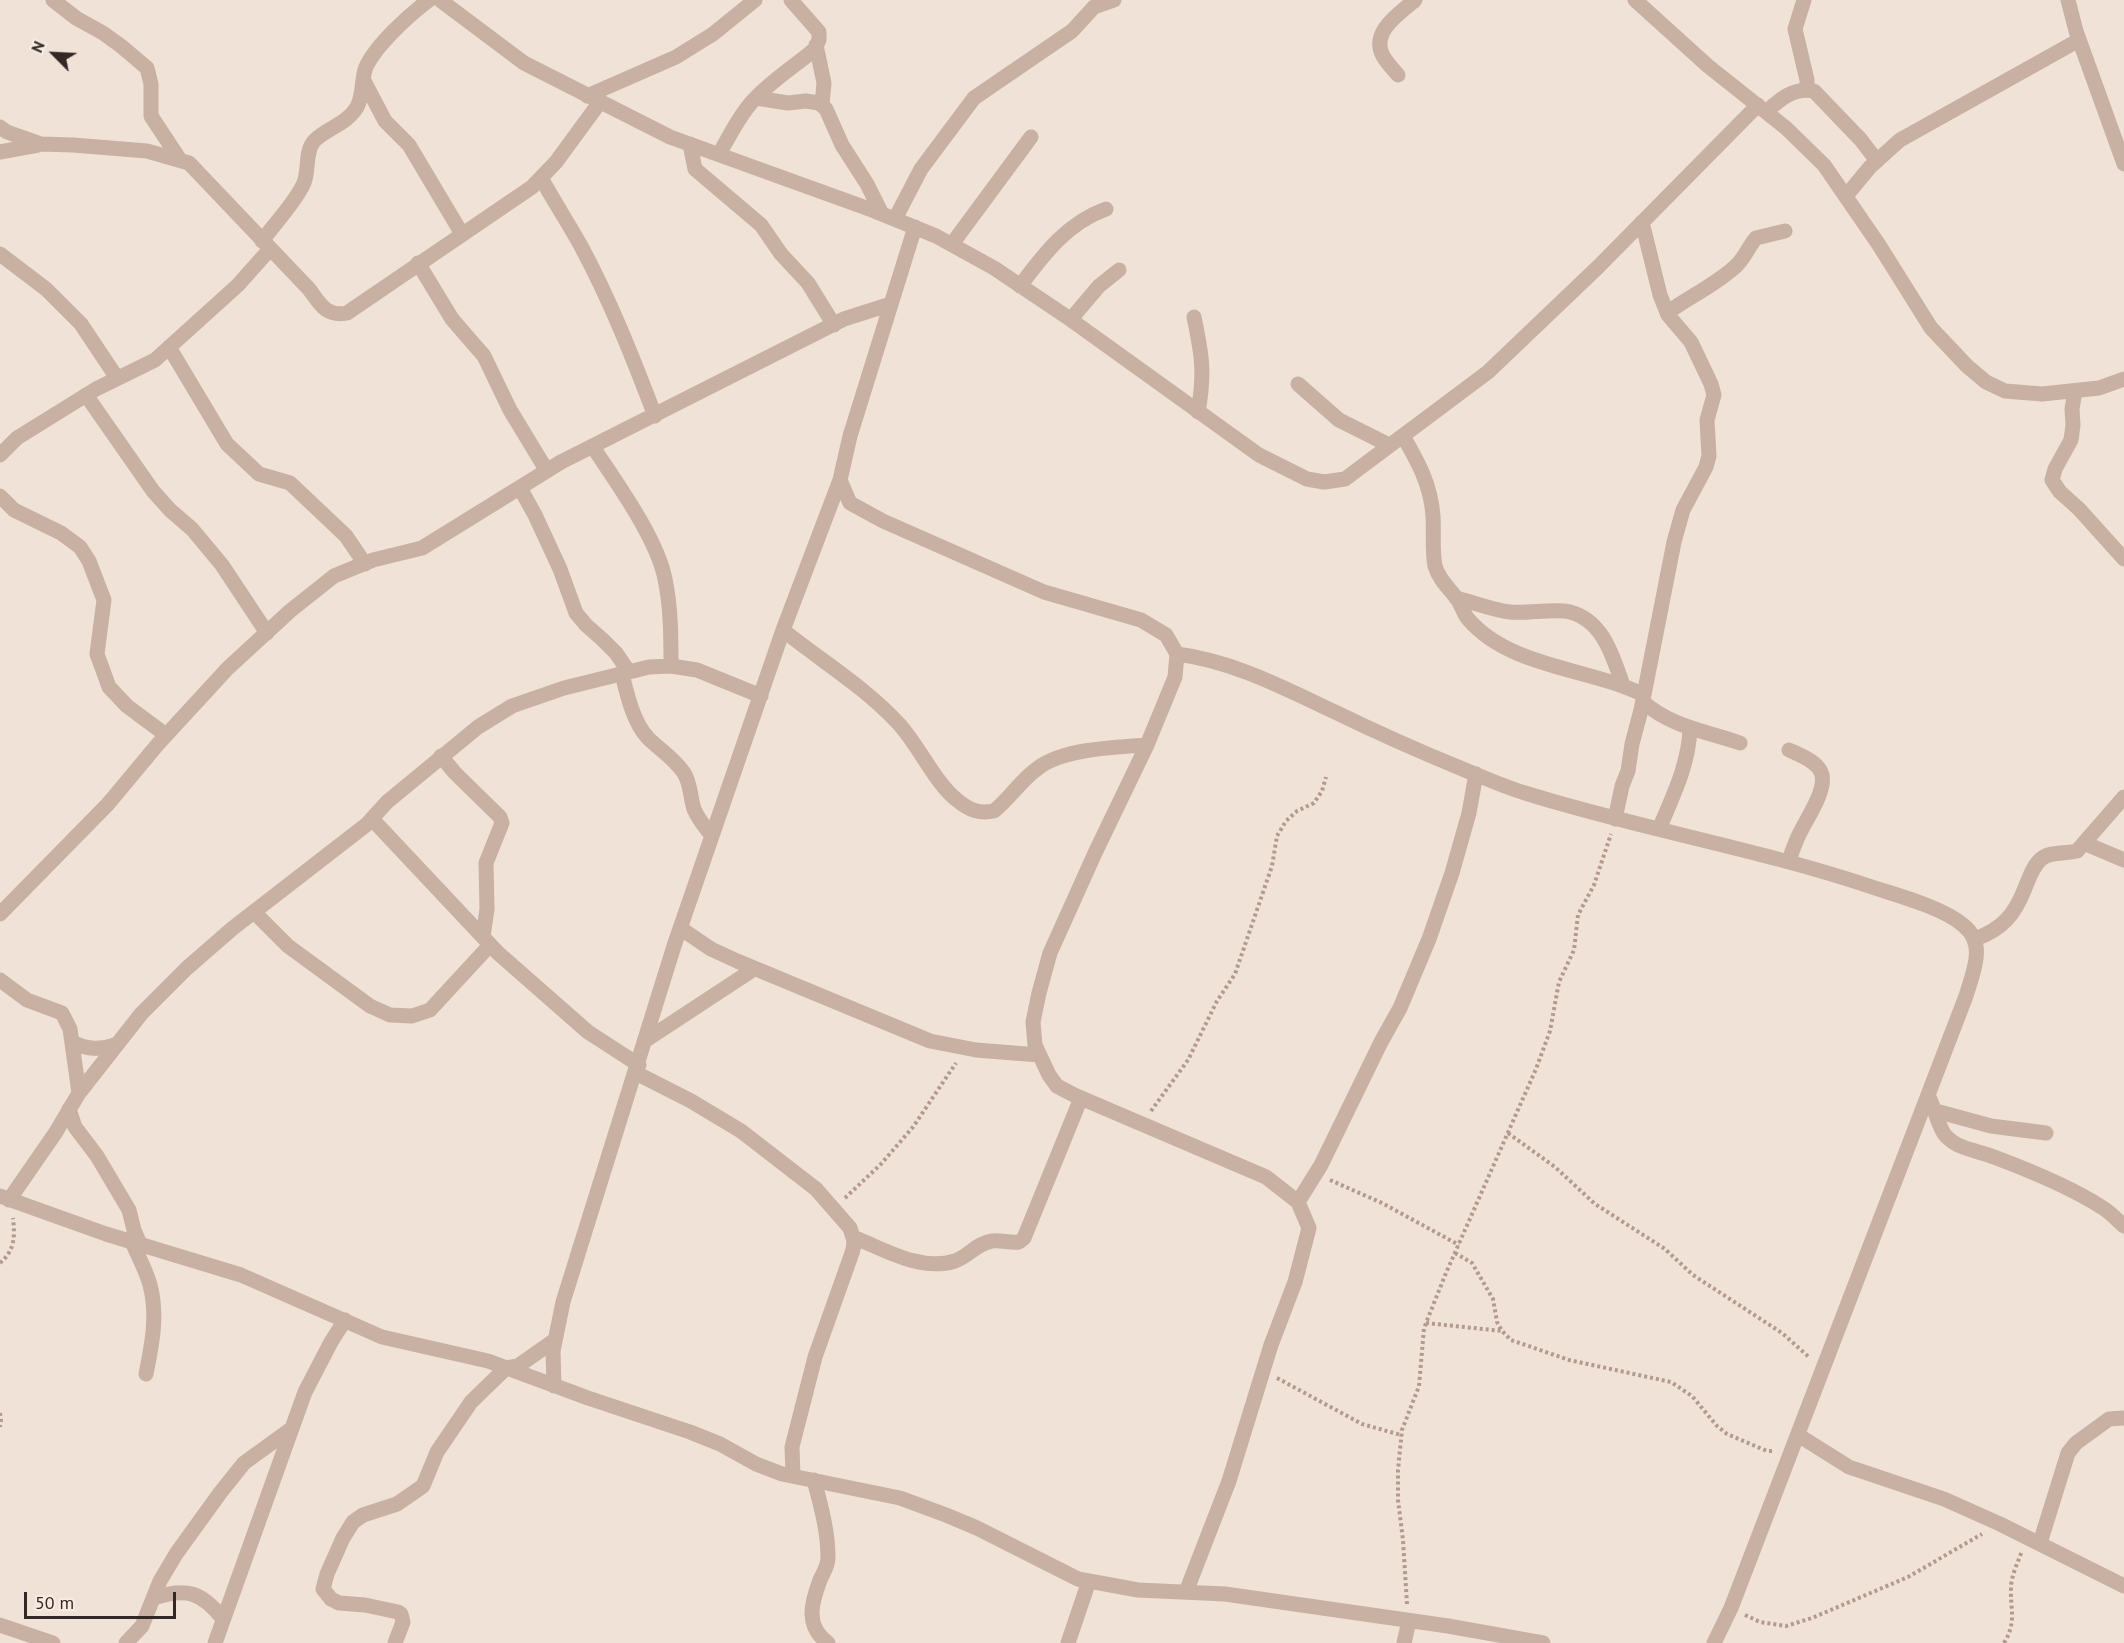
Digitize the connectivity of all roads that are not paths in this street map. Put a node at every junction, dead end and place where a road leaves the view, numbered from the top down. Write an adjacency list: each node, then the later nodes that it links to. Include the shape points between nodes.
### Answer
1 (53, 0): 26 (street, via 147,68 151,116)
2 (429, 0): 14 (street, via 408,16 373,56)
3 (440, 0): 17 (street, via 524,63)
4 (755, 0): 17 (street, via 676,57)
5 (791, 0): 12 (street, via 819,32)
6 (1114, 0): 32 (street, via 1094,7 1072,31 975,98)
7 (1415, 0): 13 (street, via 1384,28 1380,44 1383,56)
8 (1635, 0): 19 (street)
9 (1804, 0): 15 (street, via 1795,29)
10 (2068, 0): 11 (street)
11 (2079, 40): 27 (street, via 1900,140); 28 (street)
12 (816, 45): 16 (street); 18 (street, via 824,83)
13 (1398, 75)
14 (364, 81): 36 (street, via 385,121 409,145); 38 (street, via 351,115 309,149 304,184)
15 (1807, 90): 19 (street, via 1788,94); 27 (street, via 1820,95)
16 (756, 98): 18 (street); 25 (street)
17 (593, 99): 23 (street); 29 (street, via 556,162)
18 (822, 105): 32 (street, via 842,145)
19 (1762, 109): 30 (street, via 1824,165); 33 (street)
20 (0, 128): 22 (street)
21 (1031, 137): 37 (street)
22 (41, 144): 24 (street); 26 (street, via 147,151)
23 (690, 144): 25 (street); 47 (street, via 695,169 761,225 808,283)
24 (0, 152)
25 (719, 154): 32 (street)
26 (180, 160): 38 (street, via 189,163)
27 (1877, 161): 30 (street)
28 (2124, 164)
29 (541, 178): 36 (street); 55 (street, via 600,285)
30 (1846, 196): 52 (street, via 1931,328 1967,366 2005,391)
31 (1106, 209): 42 (street, via 1093,213 1059,237)
32 (889, 217): 34 (street)
33 (1642, 222): 44 (street); 56 (street, via 1488,372)
34 (915, 228): 37 (street); 43 (street)
35 (1785, 231): 44 (street, via 1756,238 1746,255 1721,279)
36 (462, 234): 40 (street)
37 (952, 244): 42 (street)
38 (266, 245): 40 (street, via 328,312 338,315 347,313); 48 (street, via 238,285)
39 (0, 254): 49 (street, via 81,324)
40 (418, 263): 60 (street, via 452,319 484,356 510,411)
41 (1119, 270): 46 (street, via 1099,286)
42 (1020, 286): 46 (street)
43 (891, 303): 47 (street); 61 (street)
44 (1667, 313): 74 (street, via 1691,342 1714,395 1707,420 1709,456 1683,510 1674,542)
45 (1194, 317): 54 (street, via 1203,360)
46 (1071, 319): 54 (street)
47 (834, 324): 55 (street)
48 (169, 347): 49 (street, via 154,360); 65 (street, via 227,444 259,474 290,483 346,536)
49 (117, 378): 53 (street)
50 (2124, 379): 52 (street)
51 (1298, 384): 57 (street, via 1339,420)
52 (2075, 391): 64 (street, via 2071,440 2052,480)
53 (86, 395): 59 (street, via 17,438); 68 (street, via 153,491 192,528 222,565)
54 (1198, 412): 57 (street, via 1259,455 1307,479 1345,479)
55 (655, 416): 58 (street)
56 (1403, 436): 57 (street); 66 (street, via 1430,490 1438,577)
57 (1389, 446)
58 (593, 447): 60 (street); 70 (street, via 654,546 665,578)
59 (0, 454)
60 (547, 471): 62 (street)
61 (840, 480): 67 (street); 69 (street, via 850,503 883,521 1044,592 1141,620 1166,635)
62 (520, 488): 65 (street, via 422,548); 71 (street, via 560,569 576,613 609,646)
63 (0, 495): 76 (street, via 14,510 80,547 104,600 97,654 109,687)
64 (2124, 559)
65 (365, 564): 68 (street, via 334,576)
66 (1456, 598): 72 (street, via 1468,619 1508,650); 72 (street, via 1506,612 1570,612 1587,621 1604,638)
67 (783, 630): 73 (street); 78 (street, via 866,693 898,723 953,798 974,811 994,811 1038,767 1054,759)
68 (267, 633): 76 (street, via 228,668)
69 (1177, 654): 78 (street, via 1175,677); 81 (street, via 1205,658 1278,685)
70 (670, 666): 71 (street); 73 (street, via 697,670)
71 (626, 673): 80 (street, via 512,706); 86 (street, via 630,702 639,723 647,737 673,759 689,781 694,808)
72 (1623, 685): 74 (street)
73 (761, 696): 86 (street)
74 (1644, 698): 75 (street, via 1657,714); 84 (street)
75 (1690, 728): 77 (street); 85 (street, via 1682,774)
76 (166, 735): 91 (street, via 108,804)
77 (1740, 743)
78 (1147, 745): 100 (street, via 1050,953 1033,1022)
79 (1790, 750): 89 (street, via 1811,761 1822,776 1817,799)
80 (441, 756): 83 (street); 94 (street, via 502,823 486,863)
81 (1476, 774): 84 (street, via 1522,793); 109 (street, via 1452,873 1429,939 1400,1008)
82 (2124, 798): 87 (street)
83 (372, 819): 90 (street); 94 (street)
84 (1613, 819): 85 (street)
85 (1659, 829): 89 (street)
86 (712, 836): 92 (street)
87 (2084, 843): 88 (street); 93 (street, via 2077,851 2042,858 2002,926)
88 (2124, 860)
89 (1789, 861): 93 (street, via 1918,902 1963,924)
90 (254, 912): 94 (street, via 288,946 370,1006 390,1015 412,1016 430,1010); 99 (street, via 187,968 141,1014)
91 (0, 914)
92 (680, 928): 95 (street, via 711,949); 97 (street)
93 (1976, 939): 103 (street, via 1976,960 1966,996)
94 (487, 941): 101 (street, via 588,1032)
95 (754, 969): 97 (street); 100 (street, via 930,1041)
96 (0, 980): 98 (street, via 27,1000 62,1014)
97 (646, 1040): 101 (street)
98 (72, 1042): 99 (street, via 94,1049); 102 (street)
99 (118, 1044): 102 (street)
100 (1039, 1055): 104 (street, via 1057,1086)
101 (637, 1069): 111 (street, via 741,1131 816,1190 850,1228); 114 (street, via 563,1302)
102 (79, 1093): 105 (street)
103 (1928, 1095): 106 (street); 120 (street)
104 (1081, 1098): 109 (street, via 1266,1177); 111 (street, via 1024,1238 1019,1242 993,1240 945,1263 903,1258)
105 (69, 1109): 108 (street); 112 (street, via 75,1127 129,1210)
106 (1936, 1111): 107 (street, via 1991,1126); 110 (street, via 1946,1137 2067,1189 2104,1209)
107 (2046, 1133)
108 (8, 1199): 112 (street)
109 (1298, 1202): 126 (street, via 1309,1227 1296,1282 1271,1345 1229,1481)
110 (2124, 1226)
111 (853, 1237): 121 (street, via 853,1250 815,1357 792,1447)
112 (136, 1243): 113 (street, via 241,1275); 116 (street, via 150,1285 154,1317)
113 (345, 1320): 115 (street, via 382,1336); 119 (street, via 305,1392)
114 (555, 1340): 115 (street, via 518,1366); 117 (street)
115 (506, 1368): 117 (street); 134 (street, via 458,1420 423,1486 397,1504 353,1522 327,1574 323,1588 331,1599 401,1614 403,1622)
116 (146, 1374)
117 (554, 1386): 121 (street, via 690,1432 756,1464)
118 (2124, 1418): 123 (street, via 2109,1419 2068,1453)
119 (291, 1429): 127 (street, via 244,1463 219,1493 176,1554); 128 (street)
120 (1795, 1442): 123 (street, via 1849,1467 1944,1499); 139 (street)
121 (793, 1476): 122 (street)
122 (814, 1480): 124 (street, via 900,1498); 135 (street, via 828,1535 828,1563 816,1591 812,1623 818,1636)
123 (2034, 1540): 125 (street)
124 (1089, 1581): 126 (street, via 1138,1590); 136 (street)
125 (2124, 1586)
126 (1186, 1592): 129 (street, via 1225,1594)
127 (154, 1598): 128 (street, via 172,1592 189,1593 204,1600); 132 (street, via 142,1626)
128 (223, 1619): 133 (street)
129 (1409, 1621): 137 (street); 138 (street)
130 (0, 1625): 131 (street)
131 (53, 1643)
132 (126, 1643)
133 (215, 1643)
134 (394, 1643)
135 (828, 1643)
136 (1068, 1643)
137 (1404, 1643)
138 (1543, 1643)
139 (1714, 1643)

